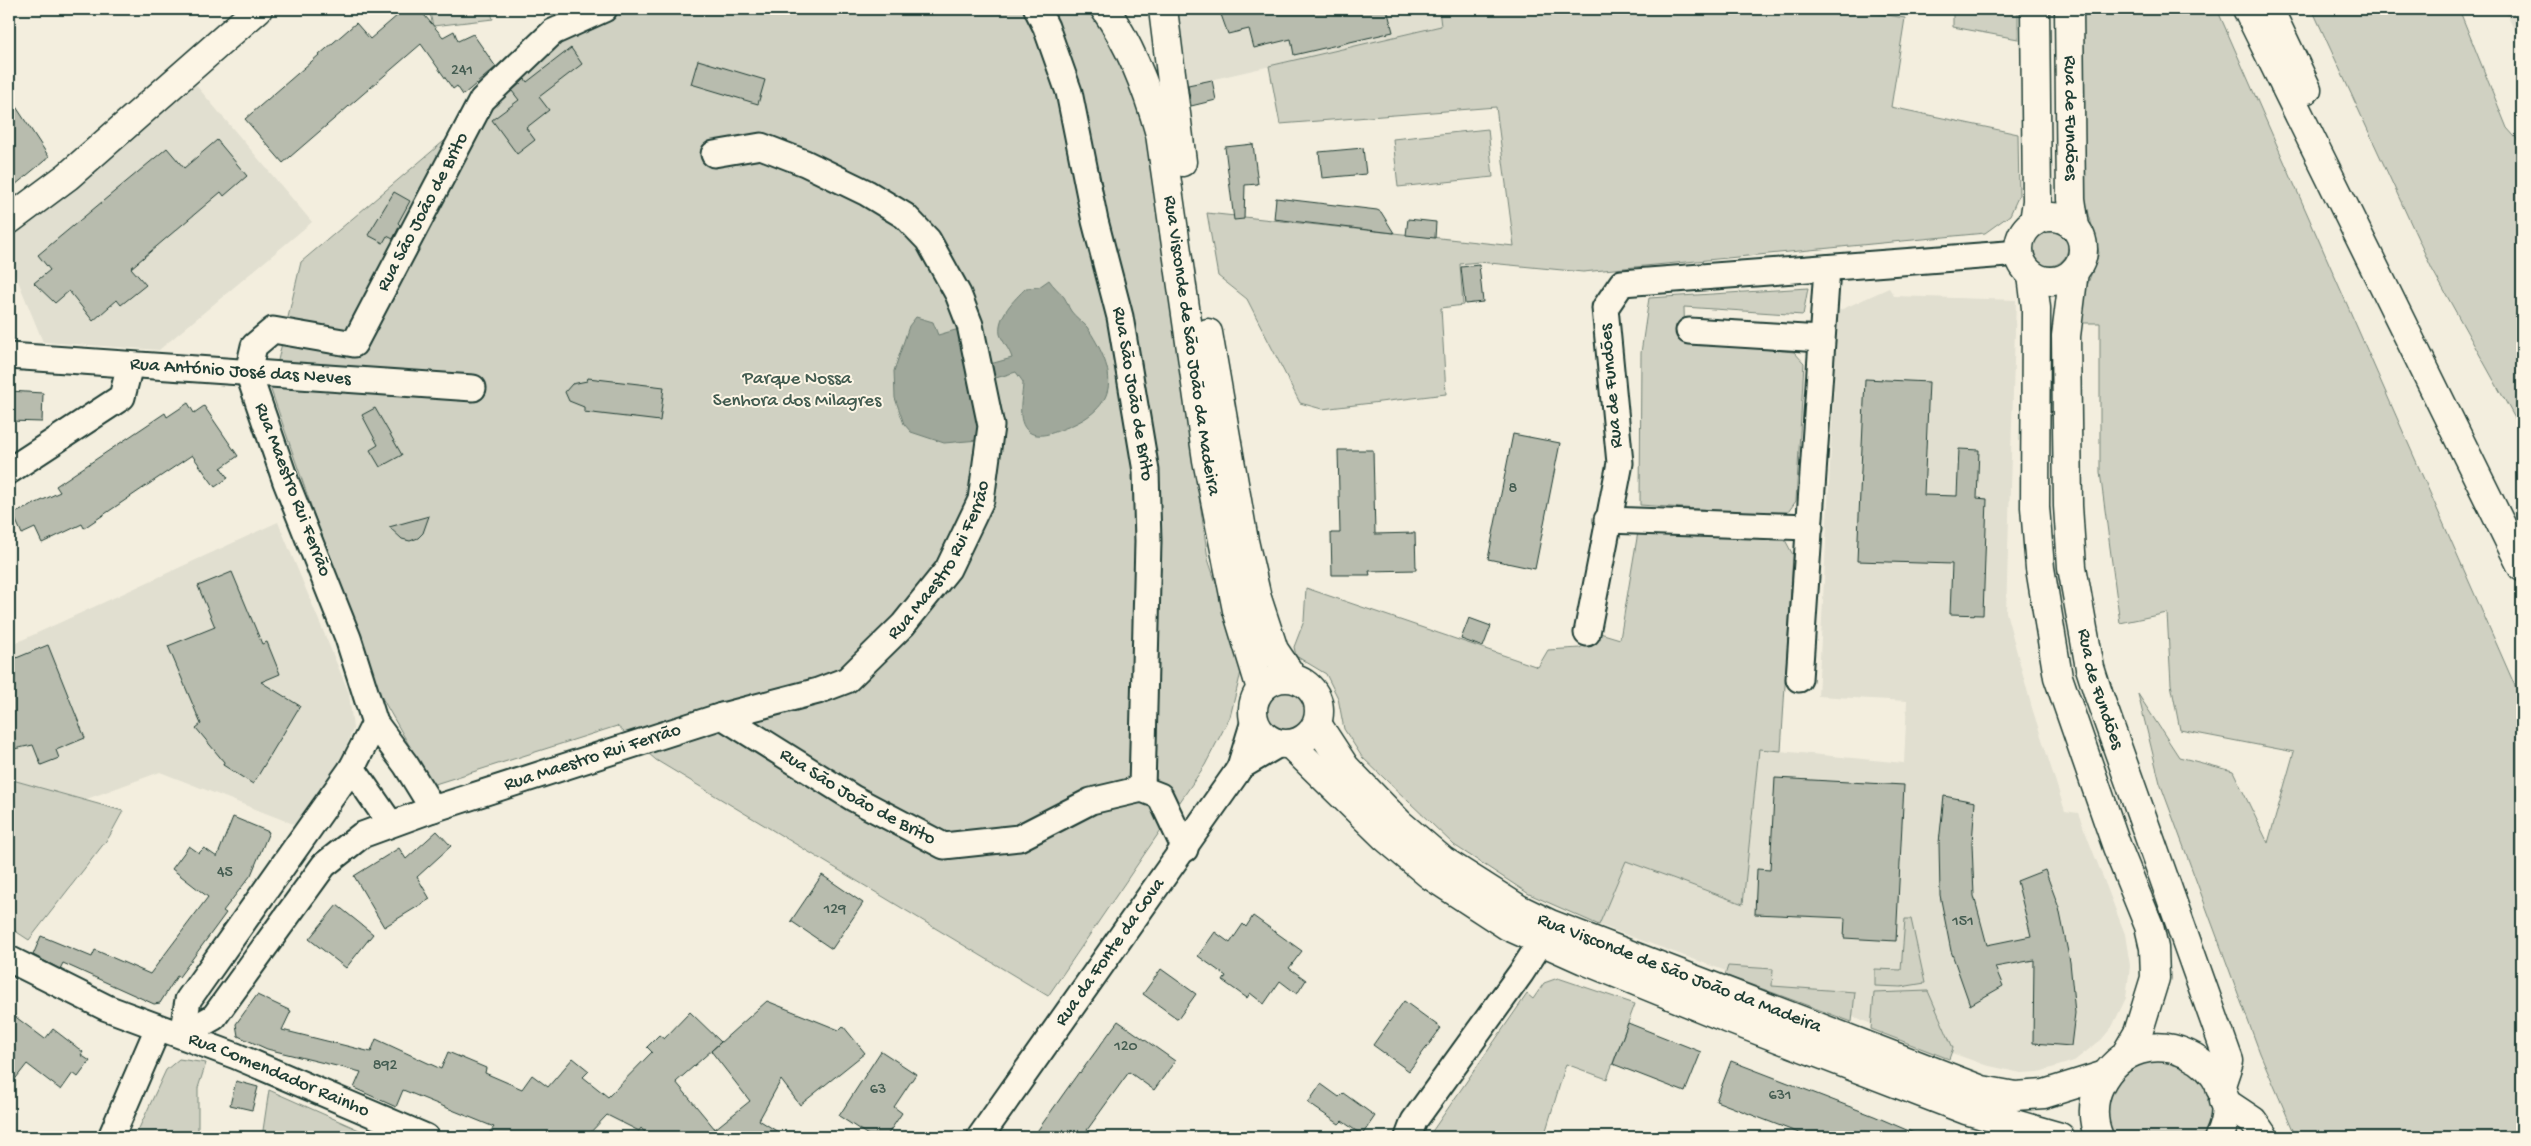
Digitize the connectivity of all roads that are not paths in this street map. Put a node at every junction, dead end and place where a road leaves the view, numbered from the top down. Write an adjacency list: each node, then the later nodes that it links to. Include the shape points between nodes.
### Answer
1 (258, 9): 11 (main road, via 68,176)
2 (604, 9): 21 (street, Rua São João de Brito, via 552,32 482,100 354,344 273,330 254,346)
3 (1037, 9): 39 (street, Rua São João de Brito, via 1069,92 1095,221 1120,317 1146,471 1148,542)
4 (1105, 9): 31 (main road, Rua Visconde de São João da Madeira, via 1125,39 1160,134 1217,515 1237,610)
5 (1163, 9): 29 (main road, Rua Visconde de São João da Madeira, via 1215,382 1244,540 1257,598 1274,650)
6 (2035, 9): 12 (main road, Rua de Fundões, via 2037,201)
7 (2069, 9): 13 (main road, Rua de Fundões, via 2071,199)
8 (2247, 9): 27 (main road)
9 (2270, 9): 26 (main road)
10 (714, 154): 32 (street, Rua Maestro Rui Ferrão, via 761,146 867,193 905,216 928,240 958,294 970,325 991,426 981,500 948,569 903,625 847,680 818,691)
11 (9, 220)
12 (2034, 222): 13 (main road, via 2056,217); 14 (main road, Rua de Fundões, via 2022,235)
13 (2075, 227): 16 (main road, Rua de Fundões, via 2083,245 2080,264)
14 (2026, 264): 15 (street, Rua de Fundões); 16 (main road, Rua de Fundões, via 2040,279 2058,281); 47 (main road, Rua de Fundões, via 2036,308 2035,507 2040,568 2058,677 2117,847 2149,926 2154,948 2155,978 2138,1033)
15 (1827, 268): 18 (street); 24 (street, Rua de Fundões, via 1622,283 1605,308 1620,463)
16 (2074, 272): 48 (main road, Rua de Fundões, via 2066,336 2067,489 2072,567 2083,630 2098,693 2229,1061)
17 (1689, 331): 18 (street)
18 (1821, 339): 25 (street)
19 (9, 356): 20 (street, Rua António José das Neves)
20 (130, 365): 21 (street, Rua António José das Neves); 23 (street, via 122,397)
21 (248, 372): 22 (street, Rua António José das Neves); 34 (street, Rua Maestro Rui Ferrão, via 286,482 348,638)
22 (473, 388)
23 (9, 471)
24 (1608, 520): 25 (street); 28 (street, Rua de Fundões)
25 (1810, 527): 30 (street)
26 (2522, 531)
27 (2522, 567)
28 (1587, 633)
29 (1292, 678): 31 (main road, via 1281,678); 35 (main road, Rua Visconde de São João da Madeira, via 1303,683 1315,696 1319,712)
30 (1799, 679)
31 (1261, 689): 33 (main road, via 1254,699)
32 (722, 716): 39 (street, Rua São João de Brito, via 854,798 944,846 1019,838 1091,801); 40 (street, Rua Maestro Rui Ferrão)
33 (1254, 721): 36 (main road, Rua Visconde de São João da Madeira, via 1268,740); 37 (street, Rua da Fonte da Cova)
34 (374, 723): 38 (street); 40 (street, Rua Maestro Rui Ferrão, via 406,765)
35 (1317, 724): 36 (main road, via 1301,741); 47 (main road, Rua Visconde de São João da Madeira, via 1345,766 1400,824 1442,860 1519,909 1550,924 1982,1090 2015,1096 2044,1094)
36 (1284, 744): 37 (street, Rua da Fonte da Cova); 43 (main road, Rua Visconde de São João da Madeira, via 1430,875 1508,926)
37 (1240, 767): 42 (street, Rua da Fonte da Cova)
38 (352, 768): 41 (street); 46 (street, via 188,1000)
39 (1142, 789): 42 (street, via 1160,796)
40 (432, 808): 41 (street, Rua Maestro Rui Ferrão)
41 (390, 823): 46 (street, Rua Maestro Rui Ferrão, via 362,835 324,865 214,1017)
42 (1185, 849): 51 (street, Rua da Fonte da Cova)
43 (1541, 942): 52 (street, via 1414,1121); 53 (main road, Rua Visconde de São João da Madeira, via 1966,1110)
44 (9, 959): 45 (street, Rua Comendador Rainho, via 107,1008)
45 (158, 1028): 46 (street, Rua Comendador Rainho); 49 (street)
46 (182, 1035): 50 (street, Rua Comendador Rainho)
47 (2115, 1066): 48 (main road, Rua Visconde de São João da Madeira, via 2141,1049 2160,1046 2180,1050 2197,1058 2211,1071); 54 (main road, via 2097,1092 2094,1110)
48 (2222, 1095): 55 (main road, via 2225,1109); 56 (main road, Rua Visconde de São João da Madeira)
49 (111, 1137)
50 (426, 1137)
51 (980, 1137)
52 (1408, 1137)
53 (2060, 1137)
54 (2099, 1137)
55 (2219, 1137)
56 (2264, 1137)

